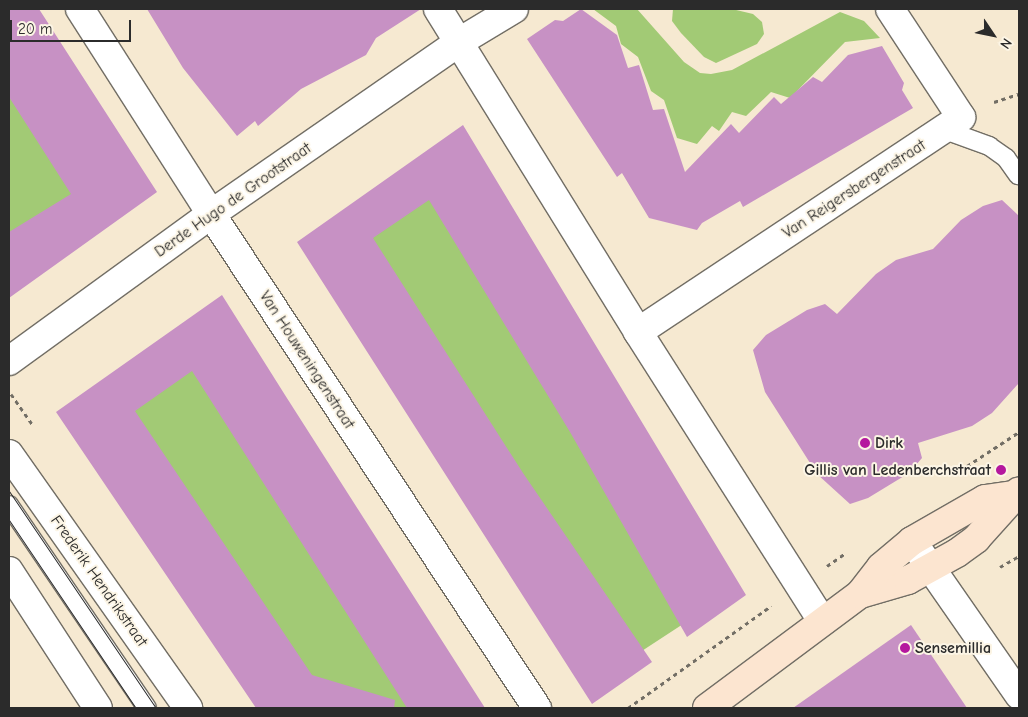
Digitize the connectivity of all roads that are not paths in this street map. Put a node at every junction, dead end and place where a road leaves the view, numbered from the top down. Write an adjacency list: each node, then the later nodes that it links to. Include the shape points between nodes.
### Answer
1 (80, 9): 8 (street, Van Houweningenstraat)
2 (438, 9): 5 (street)
3 (514, 9): 5 (street)
4 (890, 9): 6 (street, Van Reigersbergenstraat, via 961,117)
5 (459, 42): 8 (street, Derde Hugo de Grootstraat); 9 (street)
6 (945, 130): 7 (lane, via 989,146 1006,158); 9 (street, Van Reigersbergenstraat)
7 (1018, 175)
8 (211, 214): 10 (street, Derde Hugo de Grootstraat); 23 (street, Van Houweningenstraat)
9 (638, 332): 18 (street)
10 (9, 361)
11 (9, 454): 22 (street, Frederik Hendrikstraat)
12 (1016, 493): 14 (main road, via 985,499); 15 (main road, via 976,539)
13 (9, 505): 21 (lane, Frederik Hendrikstraat)
14 (912, 541): 15 (street); 17 (main road, via 881,567)
15 (932, 568): 17 (main road, via 892,587); 19 (street)
16 (9, 571): 20 (street)
17 (860, 594): 18 (main road)
18 (822, 622): 24 (main road)
19 (1019, 695)
20 (98, 708)
21 (147, 708)
22 (188, 708)
23 (537, 708)
24 (707, 708)

